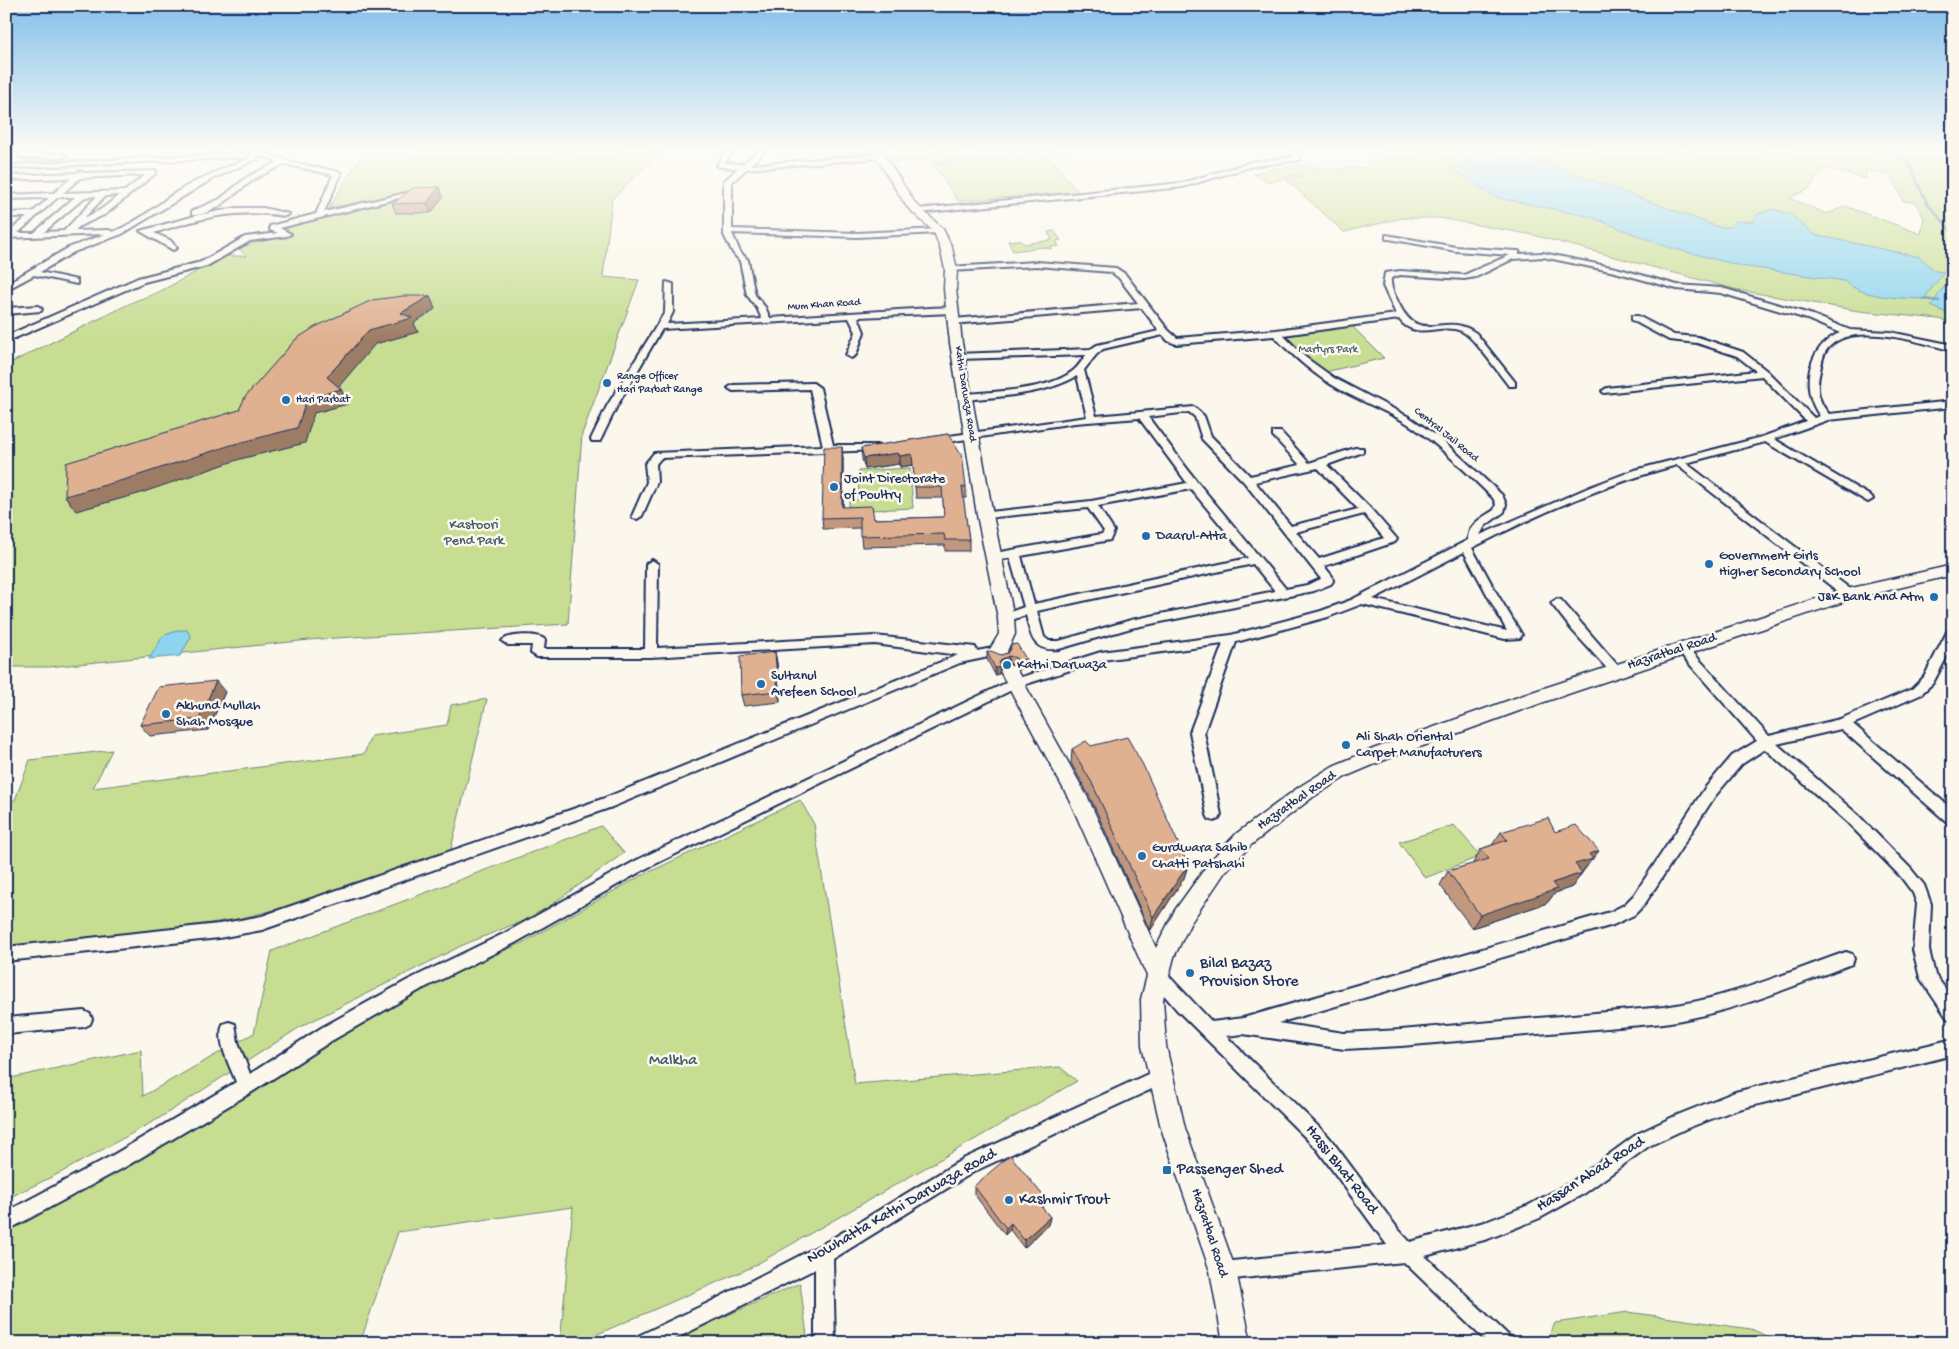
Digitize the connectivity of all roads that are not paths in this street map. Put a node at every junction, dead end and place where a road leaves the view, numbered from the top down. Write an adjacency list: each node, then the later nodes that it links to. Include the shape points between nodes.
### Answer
1 (35, 214): 11 (street); 15 (street)
2 (60, 214): 23 (street)
3 (82, 214): 14 (street, via 75,221)
4 (99, 214): 14 (street)
5 (149, 214): 17 (street)
6 (193, 214): 13 (street)
7 (225, 214): 13 (street)
8 (324, 214): 12 (street)
9 (727, 214): 18 (street)
10 (921, 214): 19 (street, Kathi Darwaza Road)
11 (9, 215)
12 (319, 215): 45 (street, via 274,228 287,234 248,239 204,264 141,280)
13 (183, 222): 21 (street)
14 (77, 224): 22 (street)
15 (22, 225): 16 (street); 24 (street)
16 (6, 226)
17 (129, 226): 20 (street); 21 (street)
18 (727, 231): 19 (street, via 856,235); 40 (street, via 742,258 751,295)
19 (939, 231): 28 (street, Kathi Darwaza Road)
20 (119, 232): 22 (street); 29 (street, via 71,250)
21 (149, 232): 26 (street)
22 (66, 234): 23 (street)
23 (36, 235): 24 (street)
24 (8, 236)
25 (1389, 237): 27 (street, via 1456,249)
26 (173, 248)
27 (1535, 254): 38 (street, via 1511,257 1464,277 1388,275 1387,284); 44 (street, via 1616,270 1677,287 1722,291 1810,317)
28 (951, 269): 33 (street, via 1038,264 1113,270 1127,281); 37 (street, Kathi Darwaza Road)
29 (34, 274): 30 (street); 32 (street)
30 (74, 282)
31 (669, 284): 41 (street, via 669,312)
32 (6, 288)
33 (1144, 305): 37 (street, Mum Khan Road); 42 (street)
34 (38, 309): 35 (street)
35 (6, 311)
36 (853, 316): 37 (street, Mum Khan Road, via 874,312); 40 (street, Mum Khan Road); 48 (street, via 860,332)
37 (954, 316): 49 (street, Kathi Darwaza Road)
38 (1402, 316): 43 (street); 52 (street, via 1408,324 1418,328 1465,328)
39 (1635, 318): 51 (street, via 1672,338 1698,340 1737,352)
40 (767, 321): 41 (street, Mum Khan Road)
41 (662, 326): 63 (street, via 657,329 612,406)
42 (1165, 332): 43 (street, via 1180,342); 47 (street, via 1107,345)
43 (1276, 333): 80 (street, Central Jail Road, via 1313,368 1340,386 1422,430 1498,497 1502,504 1499,512 1478,525)
44 (1849, 333): 46 (street, via 1863,332); 58 (street, via 1824,346 1817,362 1813,398)
45 (6, 339)
46 (1953, 348)
47 (1092, 352): 49 (street); 50 (street)
48 (851, 355)
49 (958, 356): 55 (street, Kathi Darwaza Road)
50 (1080, 370): 55 (street, via 1072,376 1040,386); 59 (street)
51 (1764, 373): 54 (street); 60 (street)
52 (1512, 384)
53 (733, 388): 67 (street, via 813,386)
54 (1607, 391)
55 (966, 397): 61 (street, Kathi Darwaza Road)
56 (1953, 404): 58 (street)
57 (1142, 415): 59 (street); 72 (street, via 1191,409 1198,416 1206,437); 73 (street)
58 (1826, 417): 60 (street)
59 (1092, 419): 61 (street)
60 (1812, 422): 64 (street)
61 (971, 434): 65 (street); 77 (street, Kathi Darwaza Road)
62 (1277, 434): 71 (street)
63 (596, 439)
64 (1766, 439): 69 (street); 74 (street)
65 (926, 442)
66 (889, 447): 67 (street)
67 (829, 449): 78 (street, via 658,455 653,459 649,472 652,482)
68 (1359, 450): 70 (street)
69 (1679, 462): 80 (street, via 1594,489); 88 (street)
70 (1320, 464): 71 (street); 76 (street)
71 (1307, 467): 72 (street)
72 (1248, 480): 79 (street)
73 (1194, 485): 75 (street); 83 (street)
74 (1868, 499)
75 (1091, 504): 77 (street); 81 (street, via 1109,531 1106,537)
76 (1366, 510): 79 (street); 85 (street, via 1390,539)
77 (985, 515): 82 (street, Kathi Darwaza Road)
78 (637, 516)
79 (1289, 530): 85 (street)
80 (1470, 544): 89 (street); 89 (street, via 1490,592 1518,638)
81 (1015, 554): 82 (street); 91 (street)
82 (995, 557): 92 (street, Kathi Darwaza Road)
83 (1256, 560): 87 (street); 91 (street)
84 (652, 564): 97 (street)
85 (1317, 564): 87 (street, via 1326,576 1326,583)
86 (1953, 570): 88 (street, Hazratbal Road)
87 (1283, 593): 91 (street, via 1131,624 1058,645 1041,643)
88 (1849, 594): 96 (street, Hazratbal Road)
89 (1362, 600): 94 (street)
90 (1557, 603): 99 (street)
91 (1029, 609): 92 (street)
92 (1006, 618): 98 (street, Kathi Darwaza Road)
93 (1953, 632): 100 (street, via 1929,680 1916,692)
94 (1232, 639): 98 (street, via 1101,656); 102 (street, via 1197,732)
95 (508, 641): 97 (street, via 539,640 537,653)
96 (1683, 649): 99 (street, Hazratbal Road); 101 (street)
97 (651, 653): 98 (street, via 874,640)
98 (1005, 661): 104 (street, via 958,659 607,803 262,923 219,931); 106 (street, via 1078,798); 115 (street, via 526,929 396,995)
99 (1616, 671): 106 (street, Hazratbal Road, via 1380,754 1340,771 1306,792 1244,838 1218,866 1182,917 1163,957)
100 (1843, 723): 101 (street); 103 (street)
101 (1766, 742): 107 (street, via 1853,819 1919,890 1924,904 1921,950 1928,978); 110 (street, via 1729,767 1657,875 1629,910 1613,918)
102 (1214, 815)
103 (1953, 819)
104 (6, 954)
105 (1846, 959): 110 (street, via 1695,1011 1344,1041)
106 (1158, 976): 112 (street, Hassi Bhat Road); 114 (street, Hazratbal Road, via 1152,999 1154,1046)
107 (1953, 1013)
108 (84, 1019): 109 (street)
109 (6, 1026)
110 (1244, 1026): 112 (street)
111 (229, 1030): 115 (street, via 230,1042)
112 (1210, 1030): 117 (street, Hassi Bhat Road, via 1323,1143 1390,1236)
113 (1953, 1047): 117 (street, Hassan Abad Road, via 1735,1101 1643,1140 1579,1186 1534,1212 1488,1230)
114 (1161, 1076): 118 (street, Nowhatta Kathi Darwaza Road, via 969,1165); 119 (street, Hazratbal Road, via 1173,1128)
115 (246, 1086): 116 (street, via 119,1161)
116 (6, 1222)
117 (1406, 1252): 119 (street, Hassan Abad Road); 123 (street, Hassi Bhat Road)
118 (824, 1254): 120 (street, Nowhatta Kathi Darwaza Road); 121 (street)
119 (1223, 1271): 122 (street, Hazratbal Road)
120 (645, 1343)
121 (825, 1343)
122 (1237, 1343)
123 (1502, 1343)

